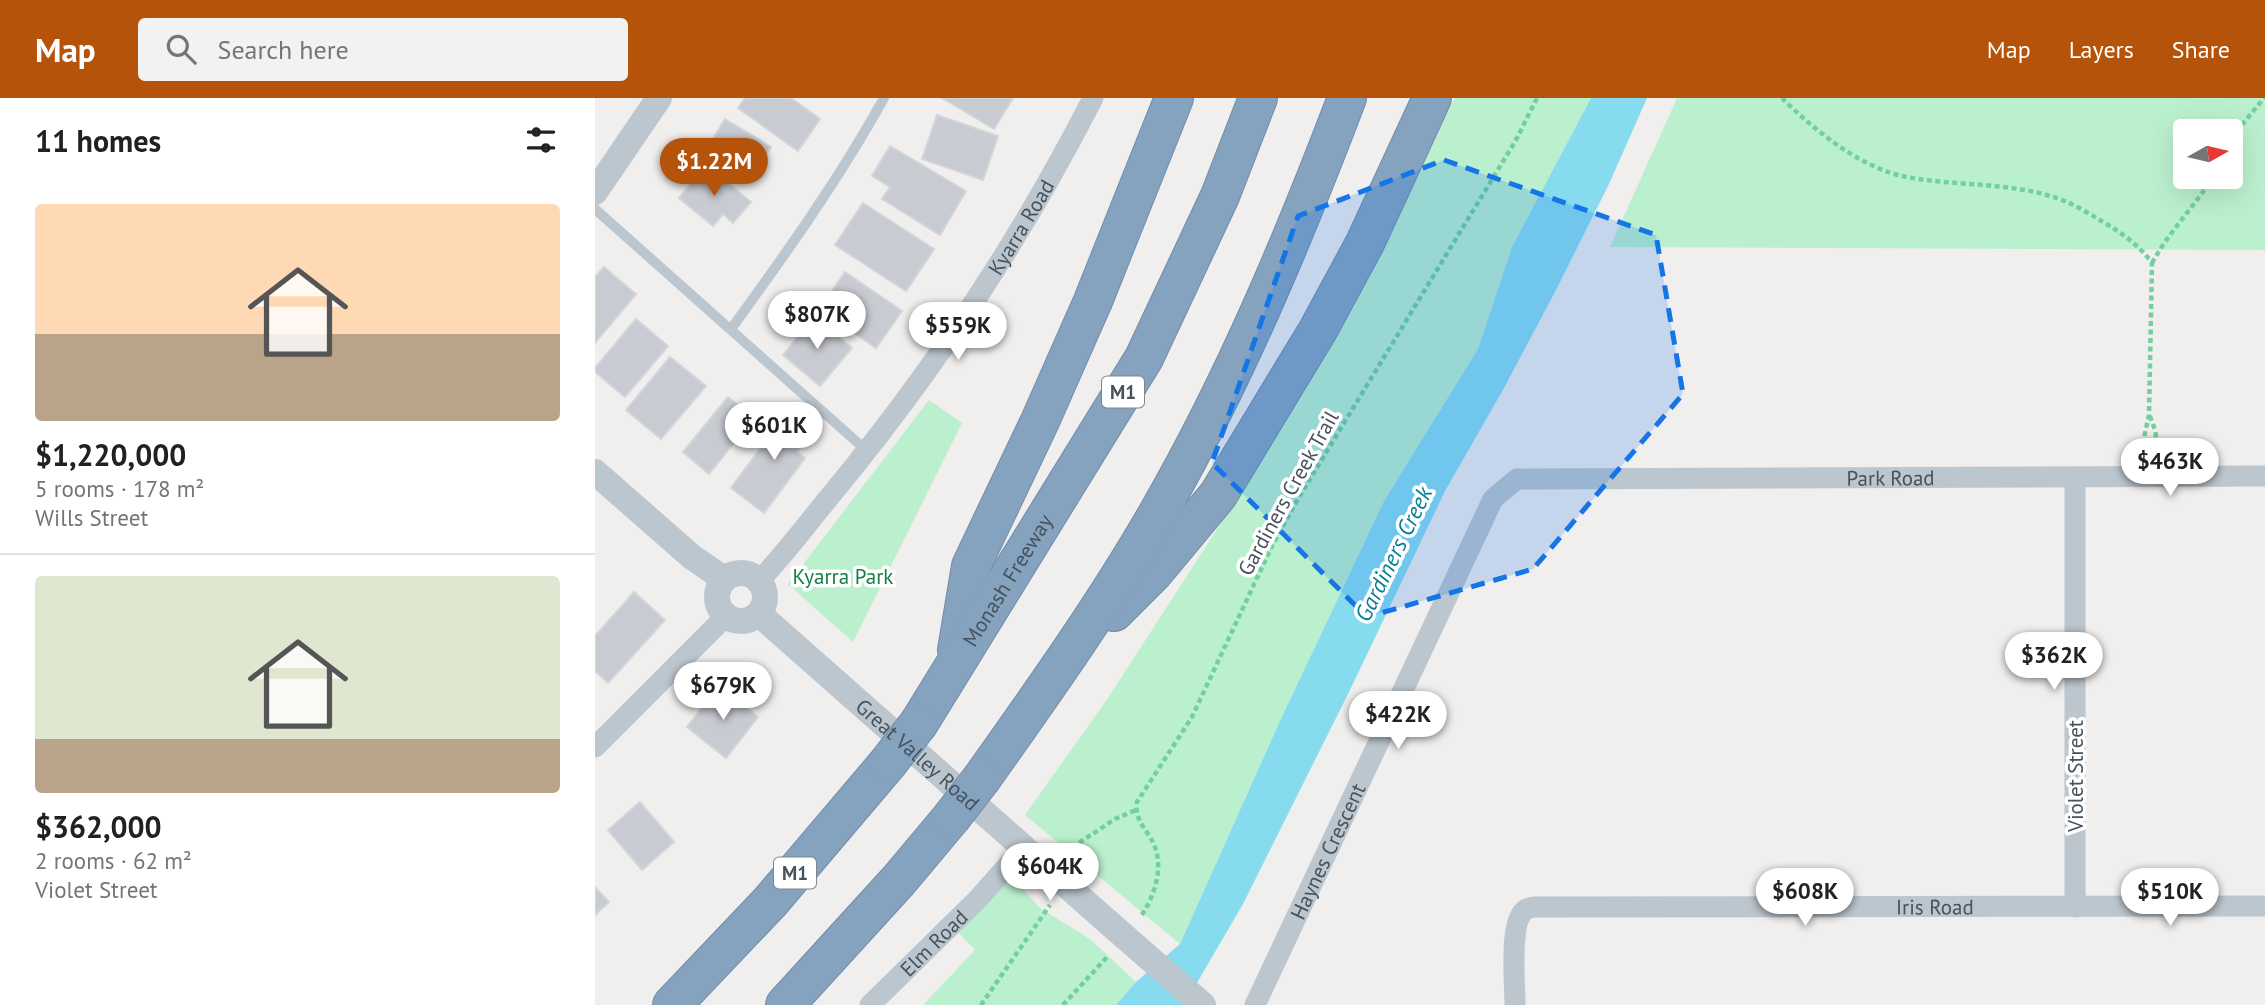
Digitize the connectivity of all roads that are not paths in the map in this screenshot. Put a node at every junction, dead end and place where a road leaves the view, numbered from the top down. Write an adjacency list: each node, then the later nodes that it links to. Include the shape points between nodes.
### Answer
1 (659, 98): 8 (street)
2 (884, 98): 10 (lane, via 833,184)
3 (1093, 98): 11 (street, Kyarra Road, via 1060,163 975,300)
4 (1174, 98): 21 (highway, via 1093,301 971,566)
5 (1258, 98): 21 (highway, Monash Freeway / M1, via 1220,196 1144,358)
6 (1347, 98): 20 (highway, via 1298,225 1225,387 1158,513)
7 (1432, 98): 20 (highway, via 1360,254 1218,495 1154,572)
8 (595, 192)
9 (595, 209): 10 (lane)
10 (731, 329): 11 (lane)
11 (867, 450): 17 (street, Kyarra Road)
12 (595, 472): 16 (street)
13 (2265, 476): 14 (street, Park Road)
14 (2075, 477): 15 (street, Park Road); 25 (street, Violet Street)
15 (1517, 479): 30 (street, Haynes Crescent, via 1493,499)
16 (724, 579): 17 (street, via 742,572); 19 (street, via 717,598)
17 (759, 580): 18 (street, via 766,598)
18 (759, 614): 19 (street, via 743,622); 23 (street, Great Valley Road)
19 (726, 616): 22 (street)
20 (1064, 663): 27 (highway, bridge, via 951,818)
21 (954, 669): 26 (highway, Monash Freeway / M1, bridge, via 888,763 770,902)
22 (597, 742)
23 (1024, 847): 28 (street, Elm Road); 29 (street, Great Valley Road, bridge)
24 (2265, 906): 25 (street, Iris Road)
25 (2075, 907): 31 (street, Iris Road, via 1534,907 1522,913 1516,930)
26 (672, 1005)
27 (785, 1005)
28 (870, 1005)
29 (1203, 1005)
30 (1255, 1005)
31 (1515, 1005)

